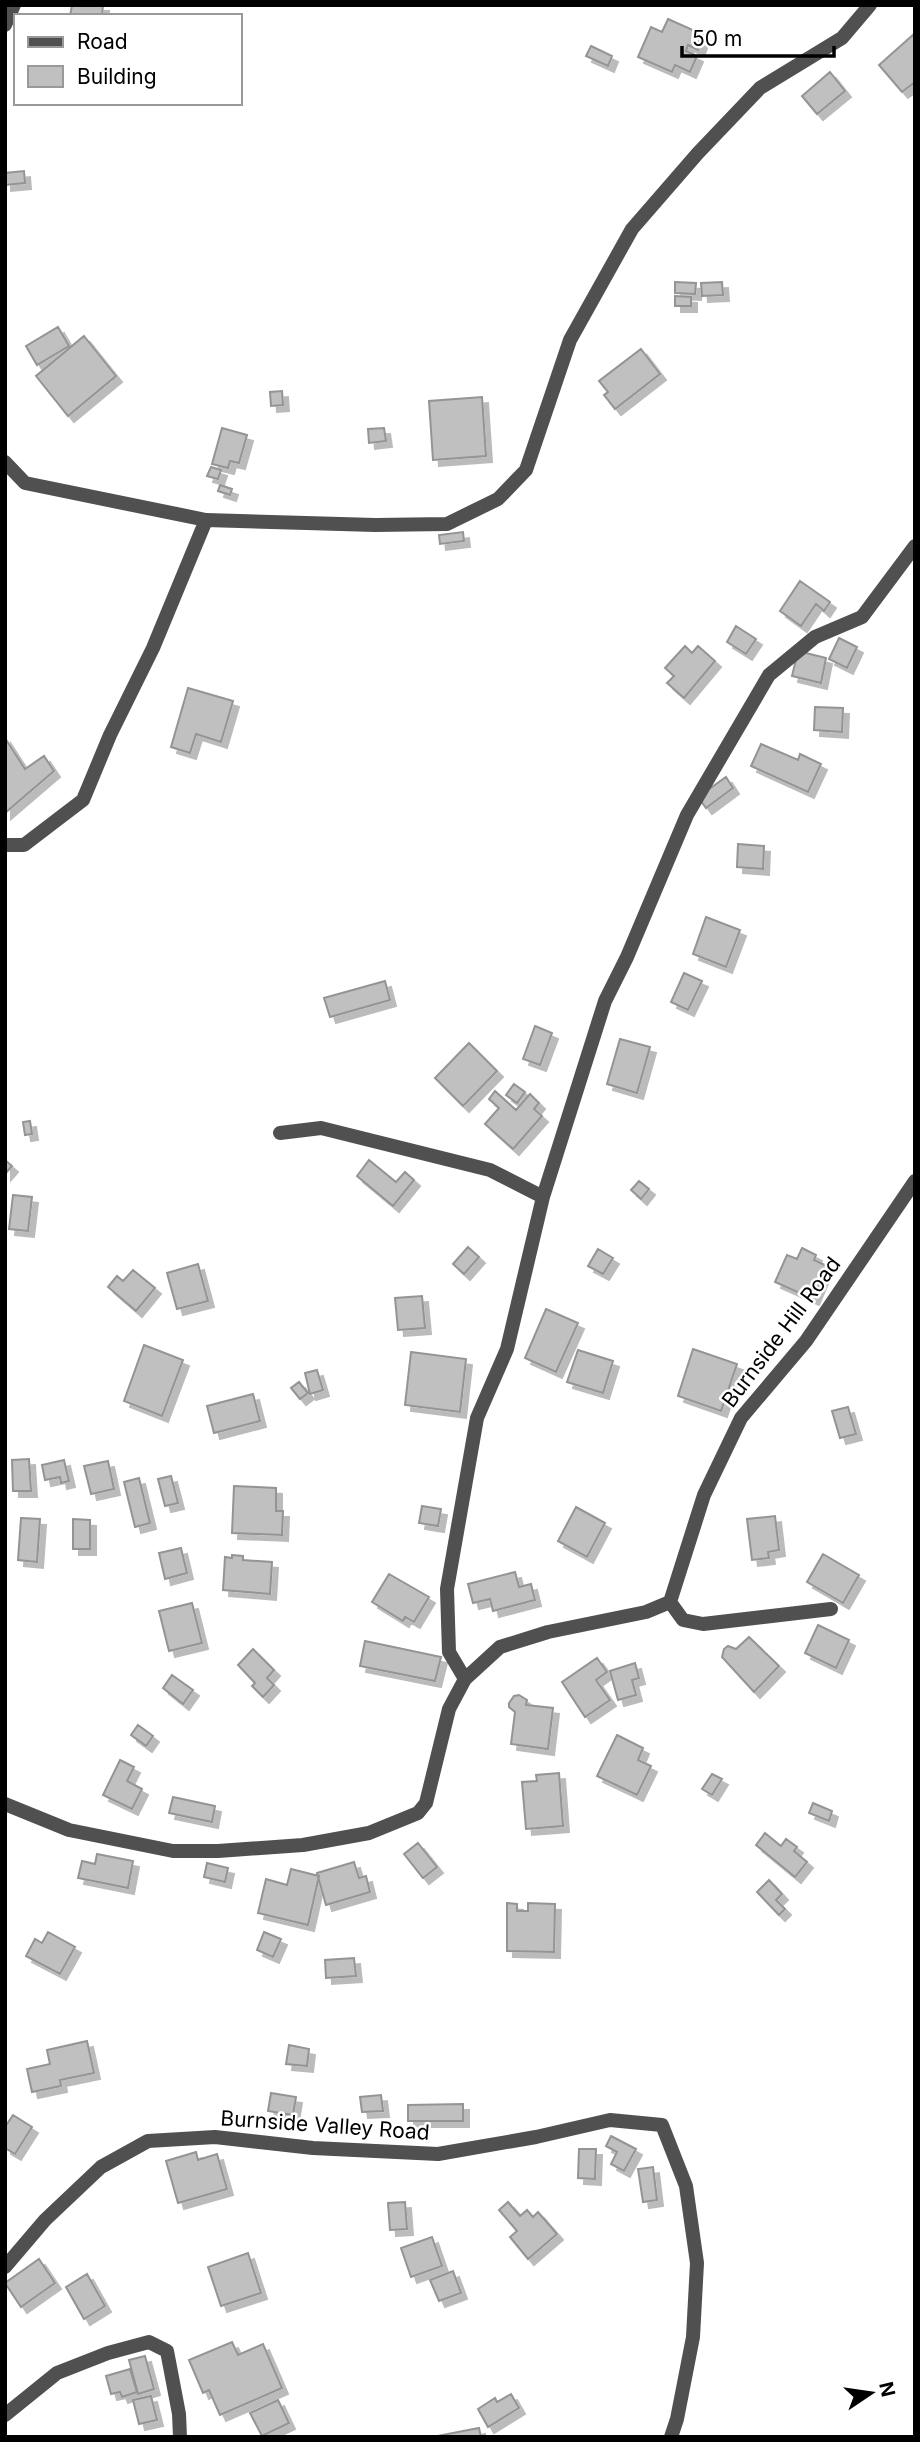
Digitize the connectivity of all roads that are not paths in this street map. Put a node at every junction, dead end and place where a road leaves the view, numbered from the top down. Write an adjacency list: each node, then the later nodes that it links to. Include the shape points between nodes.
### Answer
1 (13, 5): 3 (street)
2 (870, 5): 5 (street, via 842,38 760,88 632,229 570,340 526,470 498,499 447,524)
3 (5, 25)
4 (5, 462): 5 (street, via 24,483)
5 (206, 520): 7 (street, via 83,800 24,845)
6 (915, 546): 10 (street, via 862,617 815,637 769,675 694,803 605,1001)
7 (5, 845)
8 (280, 1133): 10 (street, via 321,1128 491,1170)
9 (915, 1181): 11 (street, Burnside Hill Road, via 807,1341 741,1418 704,1495)
10 (543, 1197): 13 (street, via 507,1349 477,1418 447,1589 449,1652)
11 (670, 1602): 12 (street, via 683,1620 703,1624); 13 (street, via 646,1612 500,1647)
12 (831, 1609)
13 (465, 1679): 14 (street, via 449,1709 426,1803 418,1813 369,1833 303,1845 173,1851 69,1830)
14 (5, 1804)
15 (5, 2267): 18 (street, Burnside Valley Road, via 101,2167 148,2141 215,2137 313,2148 439,2154 610,2120 662,2125 686,2186 697,2263 693,2337)
16 (5, 2414): 17 (street, via 57,2374 149,2342 167,2351)
17 (180, 2437)
18 (671, 2437)

